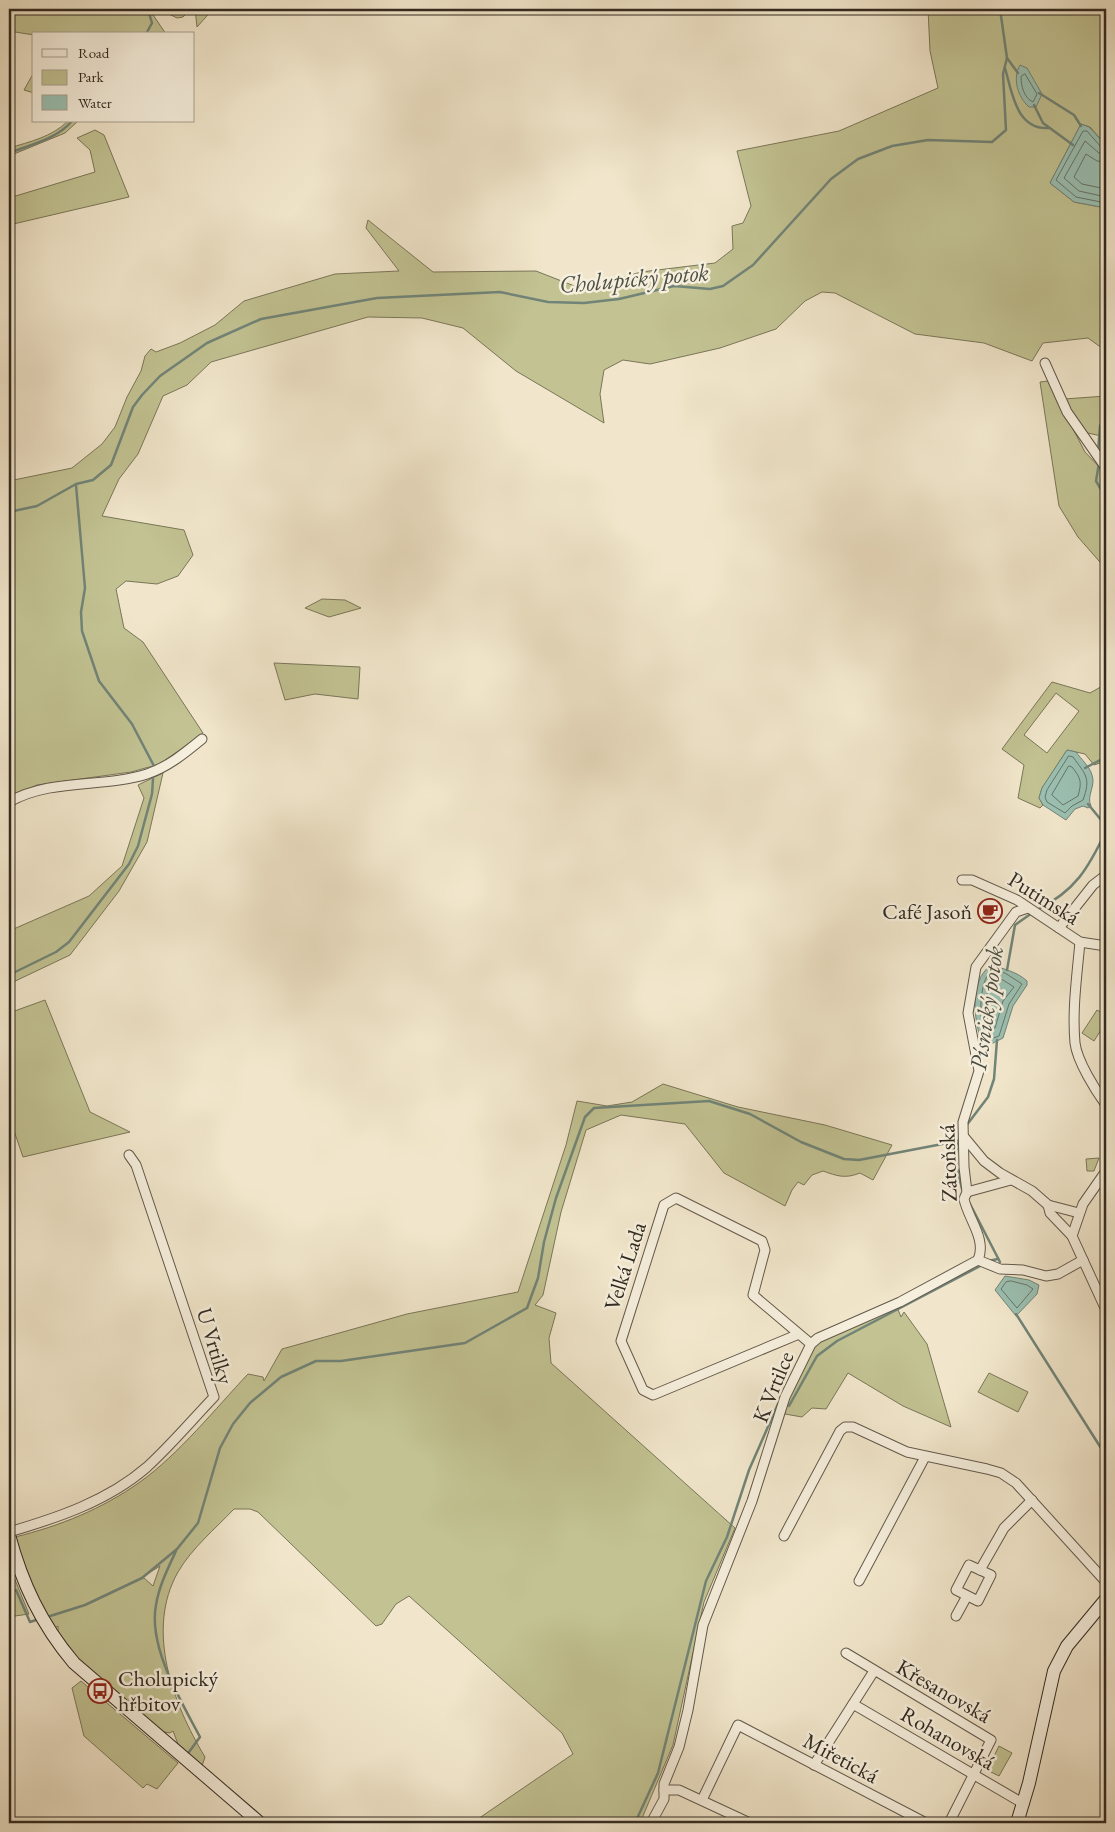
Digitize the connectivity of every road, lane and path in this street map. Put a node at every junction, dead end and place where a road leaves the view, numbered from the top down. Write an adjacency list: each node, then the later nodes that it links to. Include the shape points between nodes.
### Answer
1 (1045, 363): 2 (street, via 1067,412)
2 (1105, 466)
3 (202, 739): 4 (street, via 179,757 148,774 47,788)
4 (9, 802)
5 (1106, 875): 8 (street, via 1093,885)
6 (962, 880): 7 (street, Putimská, via 972,880 1003,892)
7 (1032, 910): 8 (street, Putimská); 12 (street, Zátoňská, via 1016,912 976,967 968,1013 978,1077)
8 (1059, 928): 9 (street, Putimská)
9 (1080, 942): 10 (street, Putimská); 11 (street, via 1075,992 1075,1045)
10 (1106, 946)
11 (1106, 1105)
12 (964, 1132): 15 (street, via 984,1161); 16 (street, Zátoňská)
13 (130, 1155): 27 (street, U Vrtilky, via 136,1164 214,1397 147,1467 126,1482 103,1497)
14 (1106, 1171): 18 (street)
15 (1011, 1180): 16 (street); 17 (street, via 1032,1191)
16 (967, 1192): 21 (street, Zátoňská, via 965,1204 980,1244)
17 (1048, 1205): 18 (street); 19 (street, via 1050,1213)
18 (1079, 1213): 19 (street)
19 (1072, 1236): 20 (street)
20 (1083, 1260): 21 (street, via 1058,1274 1046,1276); 22 (street)
21 (983, 1263): 24 (street, K Vrtilce)
22 (1106, 1310)
23 (799, 1334): 23 (street, Velká Lada, via 653,1395 643,1390 621,1341 664,1205 676,1198 762,1241 765,1250 753,1295); 24 (street, Velká Lada)
24 (811, 1344): 40 (street, K Vrtilce, via 785,1397 752,1501 703,1625 688,1710)
25 (924, 1457): 26 (street, via 1001,1473 1016,1482); 28 (street, via 853,1427 845,1427 833,1442); 30 (street)
26 (1032, 1500): 29 (street, via 1004,1528); 31 (street)
27 (9, 1534): 43 (street, via 20,1573 36,1609 74,1663)
28 (784, 1536)
29 (980, 1570): 32 (street, via 991,1575 978,1601); 32 (street, via 969,1564 956,1590)
30 (859, 1580)
31 (1106, 1582)
32 (967, 1596): 34 (street)
33 (1106, 1599): 42 (street, via 1059,1658 1045,1705)
34 (956, 1616)
35 (846, 1654): 36 (street, Křesanovská)
36 (874, 1671): 37 (street); 39 (street, Křesanovská, via 991,1740)
37 (854, 1704): 38 (street); 39 (street, Rohanovská)
38 (814, 1765): 41 (street, Miřetická, via 738,1725); 46 (street, Miřetická)
39 (975, 1775): 42 (street, Rohanovská); 47 (street)
40 (664, 1790): 41 (street, via 675,1789); 44 (street, K Vrtilce, via 664,1799)
41 (702, 1800): 45 (street)
42 (1024, 1804): 48 (street)
43 (260, 1823)
44 (651, 1823)
45 (750, 1823)
46 (926, 1823)
47 (950, 1823)
48 (1017, 1823)

